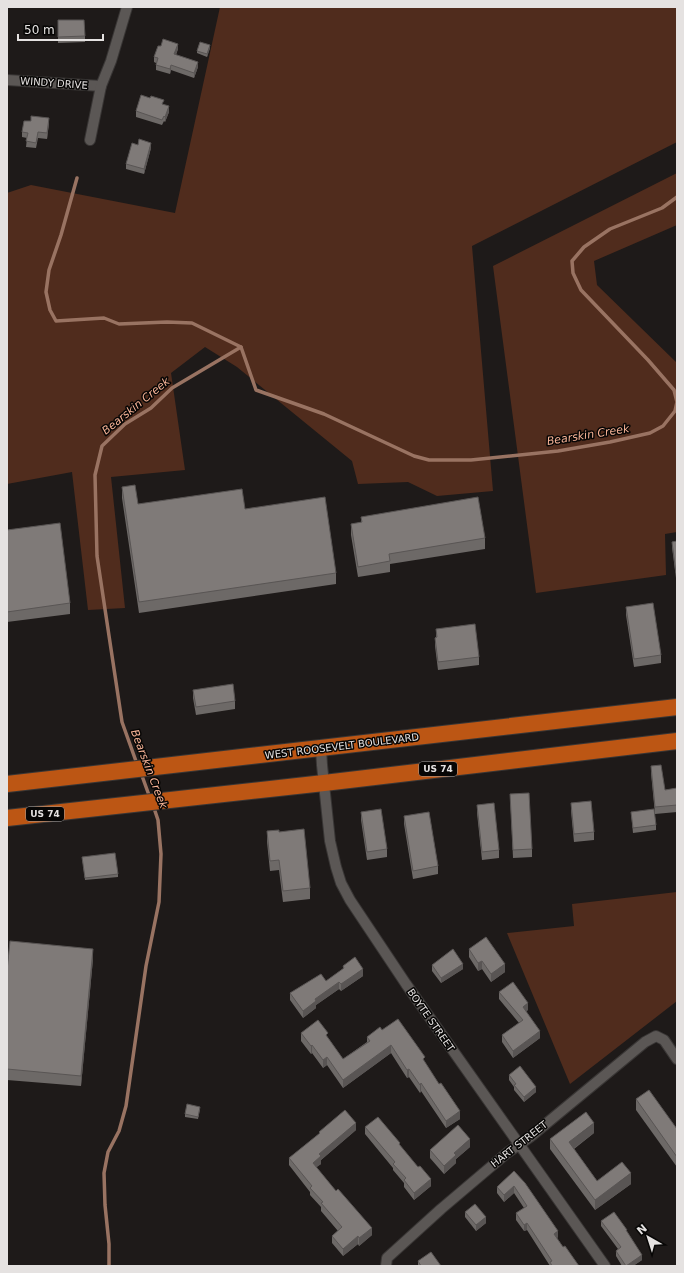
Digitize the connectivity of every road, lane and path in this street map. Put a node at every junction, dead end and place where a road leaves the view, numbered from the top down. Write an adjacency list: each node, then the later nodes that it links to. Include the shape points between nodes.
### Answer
1 (127, 7): 3 (street)
2 (7, 80): 3 (street, WINDY DRIVE)
3 (101, 86): 4 (street)
4 (90, 140)
5 (677, 707): 7 (highway, WEST ROOSEVELT BOULEVARD)
6 (677, 741): 8 (highway, US 74)
7 (321, 748): 8 (street, BOYTE STREET); 9 (highway, WEST ROOSEVELT BOULEVARD)
8 (324, 783): 10 (highway, US 74); 12 (street, BOYTE STREET, via 330,841 341,884 406,984)
9 (7, 784)
10 (7, 818)
11 (677, 1059): 12 (street, HART STREET, via 664,1040 656,1036 645,1042)
12 (519, 1144): 13 (street, HART STREET, via 441,1209); 14 (street, BOYTE STREET)
13 (387, 1262)
14 (605, 1266)

